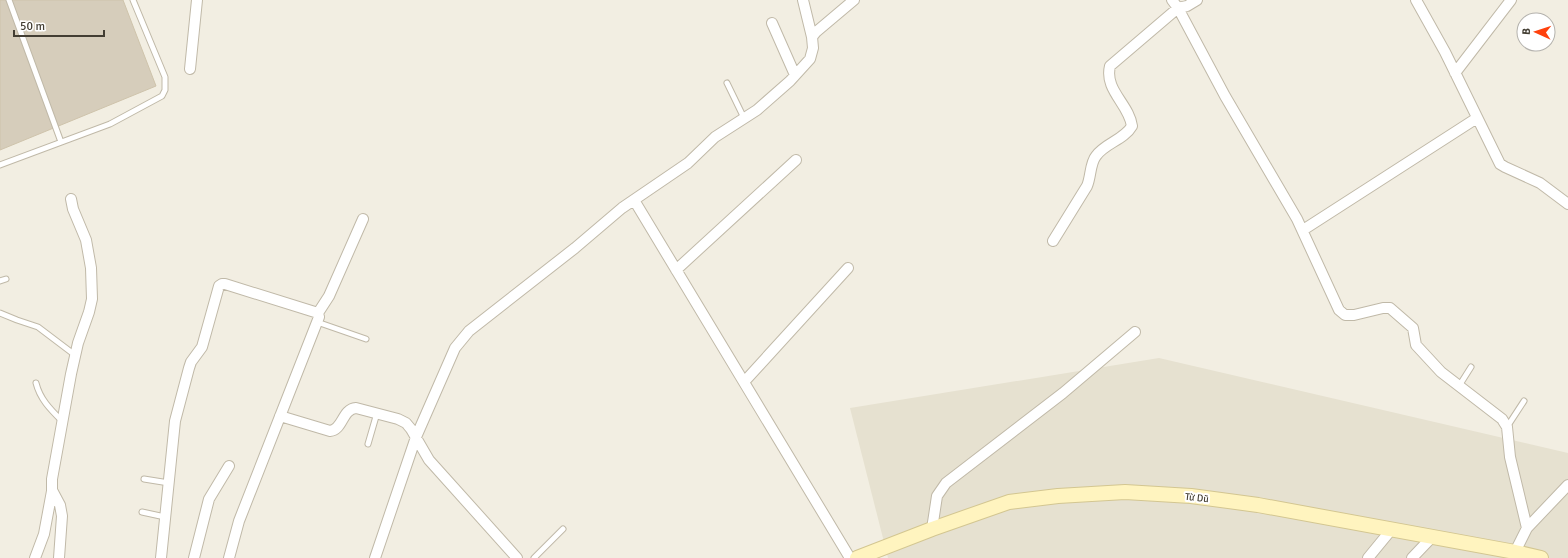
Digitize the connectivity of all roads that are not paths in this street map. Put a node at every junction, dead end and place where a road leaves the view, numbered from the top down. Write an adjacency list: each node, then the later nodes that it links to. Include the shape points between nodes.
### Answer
1 (9, 0): 18 (lane)
2 (133, 0): 18 (lane, via 164,77 165,90 162,96 110,124)
3 (197, 0): 12 (street)
4 (803, 0): 11 (street)
5 (854, 0): 11 (street)
6 (1197, 0): 9 (street, via 1187,6)
7 (1416, 0): 13 (street)
8 (1511, 0): 13 (street)
9 (1175, 4): 25 (street); 26 (street, via 1110,66 1112,88 1128,111 1132,126 1097,154 1092,163 1087,186)
10 (772, 23): 14 (street)
11 (817, 32): 14 (street, via 810,59)
12 (190, 69)
13 (1455, 73): 17 (street)
14 (795, 75): 16 (street, via 757,110)
15 (727, 83): 16 (lane)
16 (744, 118): 22 (street, via 712,140 688,163)
17 (1477, 118): 23 (street, via 1500,164 1540,183); 25 (street)
18 (61, 142): 20 (lane)
19 (796, 160): 28 (street)
20 (0, 165)
21 (71, 199): 35 (street, via 86,240 91,268 92,299)
22 (634, 200): 28 (street); 45 (street, via 459,341)
23 (1568, 204)
24 (363, 219): 32 (street)
25 (1302, 230): 39 (street, via 1339,310 1345,315 1354,315 1390,308 1413,328 1416,345 1441,372)
26 (1053, 241)
27 (848, 268): 37 (street)
28 (676, 270): 37 (street)
29 (6, 279): 30 (lane)
30 (0, 281)
31 (0, 313): 35 (lane, via 38,327)
32 (317, 317): 34 (lane); 42 (street); 49 (street, via 225,284 219,286 202,347 189,368 175,421)
33 (1135, 332): 56 (street, via 1063,393 946,483 935,500)
34 (366, 339)
35 (75, 355): 43 (street)
36 (1471, 367): 39 (lane)
37 (744, 382): 68 (street)
38 (36, 383): 43 (lane, via 50,410)
39 (1459, 386): 44 (street, via 1502,418)
40 (1524, 401): 44 (lane)
41 (377, 413): 42 (street, via 351,408 337,428 330,431); 45 (street, via 406,423); 46 (lane)
42 (280, 416): 64 (street, via 240,521)
43 (62, 421): 51 (street)
44 (1507, 427): 54 (street, via 1510,457)
45 (416, 437): 65 (street); 66 (street, via 429,460)
46 (368, 444)
47 (229, 466): 63 (street, via 209,499)
48 (144, 479): 49 (lane)
49 (169, 483): 53 (street)
50 (1568, 485): 54 (street)
51 (52, 490): 60 (street, via 44,534); 61 (street, via 60,505 62,516)
52 (142, 512): 53 (lane)
53 (165, 517): 62 (street)
54 (1527, 528): 59 (street)
55 (563, 529): 67 (lane)
56 (932, 529): 57 (main road, Từ Dũ, via 1009,502 1125,492 1191,496 1258,505); 69 (main road, Từ Dũ)
57 (1391, 530): 58 (main road, Từ Dũ); 70 (street)
58 (1432, 537): 59 (main road, Từ Dũ); 71 (street)
59 (1514, 552): 72 (main road, Từ Dũ)
60 (35, 558)
61 (59, 558)
62 (161, 558)
63 (194, 558)
64 (229, 558)
65 (375, 558)
66 (517, 558)
67 (534, 558)
68 (850, 558)
69 (857, 558)
70 (1368, 558)
71 (1412, 558)
72 (1541, 558)

